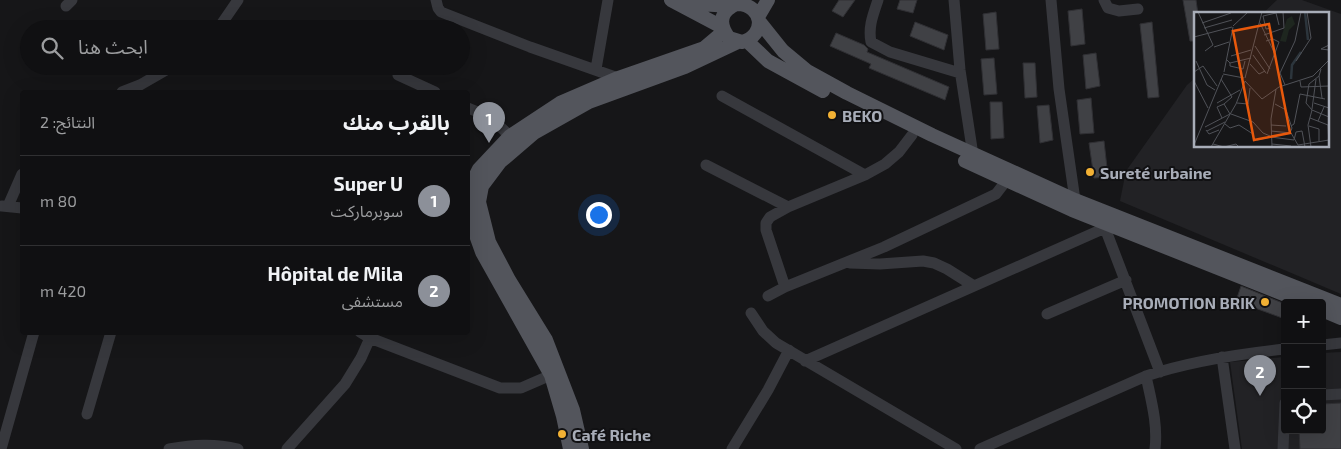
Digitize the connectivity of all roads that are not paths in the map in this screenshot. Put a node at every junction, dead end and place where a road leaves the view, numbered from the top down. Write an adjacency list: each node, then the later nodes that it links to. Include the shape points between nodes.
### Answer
1 (238, 0): 13 (street)
2 (436, 0): 14 (street, via 441,12)
3 (608, 0): 18 (street)
4 (768, 0): 12 (main road)
5 (878, 0): 19 (street, via 869,32 871,42 890,52)
6 (954, 0): 19 (street)
7 (1051, 0): 35 (street)
8 (1104, 0): 11 (street, via 1108,8 1115,11)
9 (674, 1): 10 (main road); 16 (main road)
10 (737, 3): 12 (main road, via 750,7); 16 (main road, via 725,11)
11 (1138, 8)
12 (759, 19): 17 (main road, via 754,36); 29 (main road, via 783,51 807,71 847,94)
13 (224, 20)
14 (461, 20)
15 (470, 23): 18 (street)
16 (723, 29): 17 (main road, via 729,38); 22 (main road, via 704,48)
17 (742, 41): 27 (main road, via 802,80); 73 (main road, via 685,67 589,102 534,133 500,162 482,186 479,202 489,242 546,340 573,410)
18 (596, 69): 22 (street)
19 (960, 73): 29 (street)
20 (157, 75): 23 (street)
21 (398, 75): 24 (street)
22 (618, 78): 28 (main road, via 560,103)
23 (127, 90)
24 (431, 90)
25 (722, 96): 31 (street)
26 (470, 109): 28 (street, via 490,117)
27 (912, 135): 31 (street, via 885,164); 33 (main road)
28 (510, 136): 34 (main road, via 480,169)
29 (973, 154): 35 (main road)
30 (706, 165): 37 (street)
31 (865, 175): 37 (street)
32 (20, 178): 36 (street)
33 (1006, 180): 35 (main road); 41 (street, via 996,194)
34 (470, 187)
35 (1074, 205): 40 (main road); 47 (main road)
36 (4, 206): 38 (street)
37 (788, 207): 44 (street, via 766,223)
38 (20, 208)
39 (470, 211): 62 (main road, via 482,252)
40 (1105, 226): 42 (street); 43 (street); 46 (main road)
41 (843, 263): 43 (street, via 923,261 947,269); 44 (street)
42 (1126, 280): 50 (street); 61 (street)
43 (974, 286): 60 (street)
44 (785, 287): 45 (street)
45 (768, 296)
46 (1296, 299)
47 (1341, 305)
48 (1326, 312): 51 (main road)
49 (751, 313): 57 (street, via 763,331)
50 (1047, 314)
51 (1341, 318)
52 (33, 335): 68 (street)
53 (111, 335): 66 (street)
54 (365, 335): 62 (street, via 500,388 520,388); 71 (street, via 361,358 345,384)
55 (1341, 343): 56 (street)
56 (1326, 344)
57 (789, 350): 60 (street); 74 (street)
58 (1281, 350): 59 (street)
59 (1222, 357): 61 (street); 78 (street)
60 (805, 361): 75 (street)
61 (1160, 372): 63 (street)
62 (551, 376): 72 (main road)
63 (1146, 376): 76 (street); 77 (street, via 1156,430)
64 (1341, 394): 65 (street)
65 (1326, 395)
66 (87, 414)
67 (1284, 434): 79 (street)
68 (0, 449)
69 (169, 449): 70 (street, via 196,445)
70 (238, 449)
71 (288, 449)
72 (570, 449)
73 (582, 449)
74 (732, 449)
75 (956, 449)
76 (980, 449)
77 (1155, 449)
78 (1235, 449)
79 (1283, 449)

